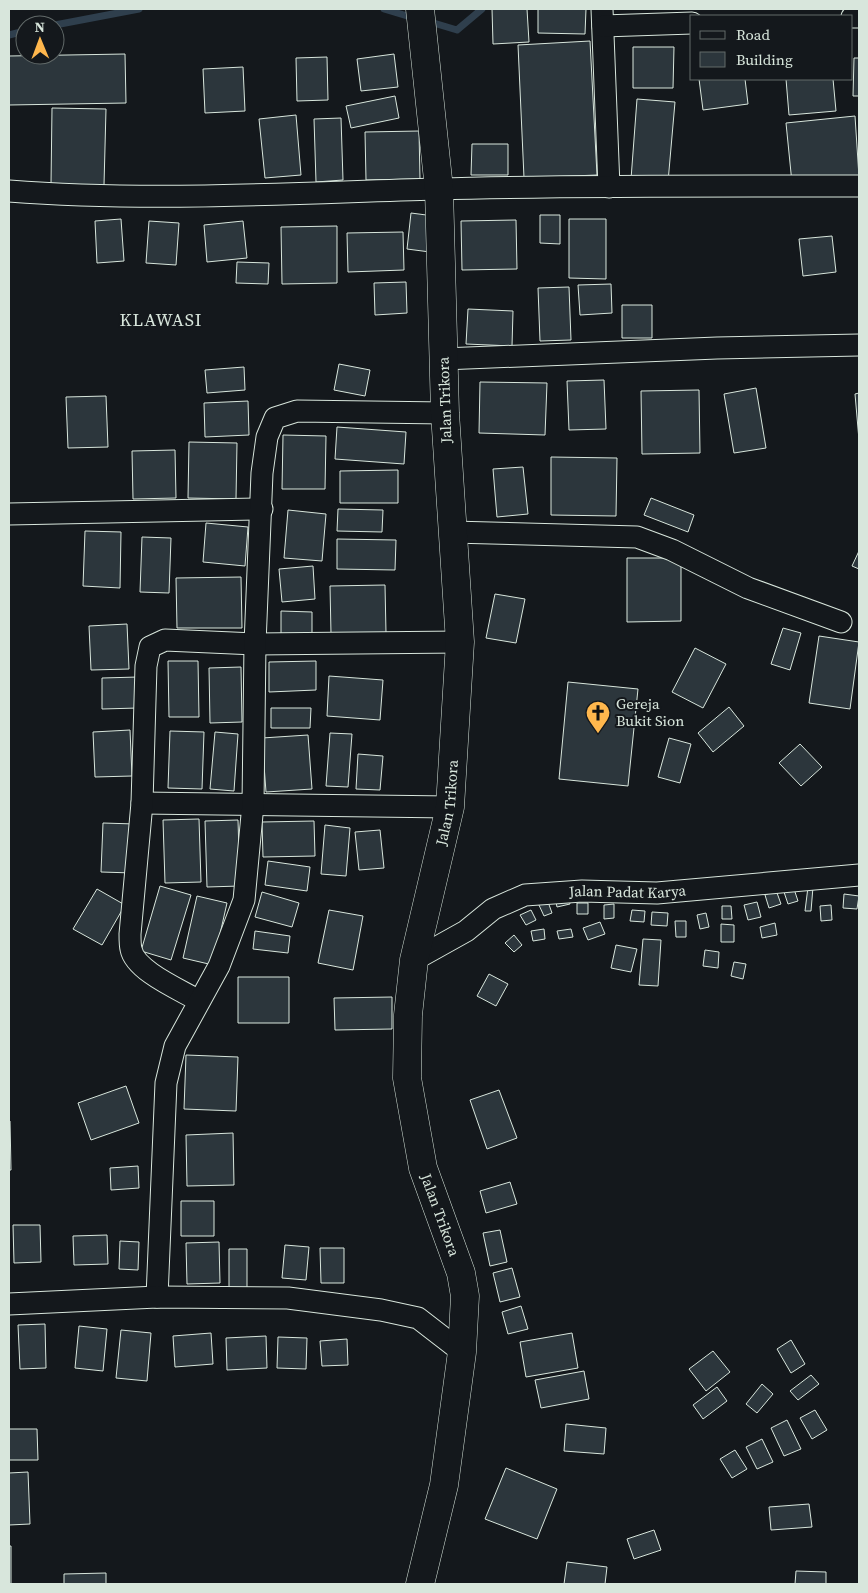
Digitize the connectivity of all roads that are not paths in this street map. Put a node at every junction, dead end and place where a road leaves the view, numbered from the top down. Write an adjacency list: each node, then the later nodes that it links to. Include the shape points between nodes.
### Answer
1 (420, 9): 6 (street, Jalan Trikora)
2 (603, 17): 3 (street); 5 (street)
3 (690, 22)
4 (859, 186): 5 (street)
5 (610, 187): 6 (street)
6 (439, 189): 7 (street, via 253,195 67,195); 9 (street, Jalan Trikora)
7 (9, 191)
8 (859, 345): 9 (street)
9 (443, 359): 10 (street, Jalan Trikora)
10 (444, 413): 11 (street, via 297,411 275,418 267,437); 13 (street, Jalan Trikora)
11 (262, 509): 12 (street); 16 (street)
12 (9, 514)
13 (452, 532): 14 (street, via 637,537 672,550 748,588); 15 (street, Jalan Trikora)
14 (841, 622)
15 (460, 642): 16 (street); 19 (street, Jalan Trikora)
16 (254, 644): 17 (street, via 166,640 150,647 146,666); 18 (street)
17 (142, 803): 18 (street); 22 (street, via 131,951 155,976)
18 (253, 804): 19 (street); 22 (street, via 244,900 219,966)
19 (450, 807): 21 (street, Jalan Trikora)
20 (859, 875): 21 (street, Jalan Padat Karya, via 658,893 582,891 525,895 493,909 466,931)
21 (414, 960): 25 (street, Jalan Trikora, via 408,1015 407,1078 423,1168 461,1273 465,1296)
22 (199, 1000): 23 (street, via 174,1046 166,1083)
23 (157, 1297): 24 (street); 25 (street, via 288,1298 381,1310 418,1318)
24 (9, 1304)
25 (462, 1352): 26 (street, Jalan Trikora, via 444,1485)
26 (420, 1584)

